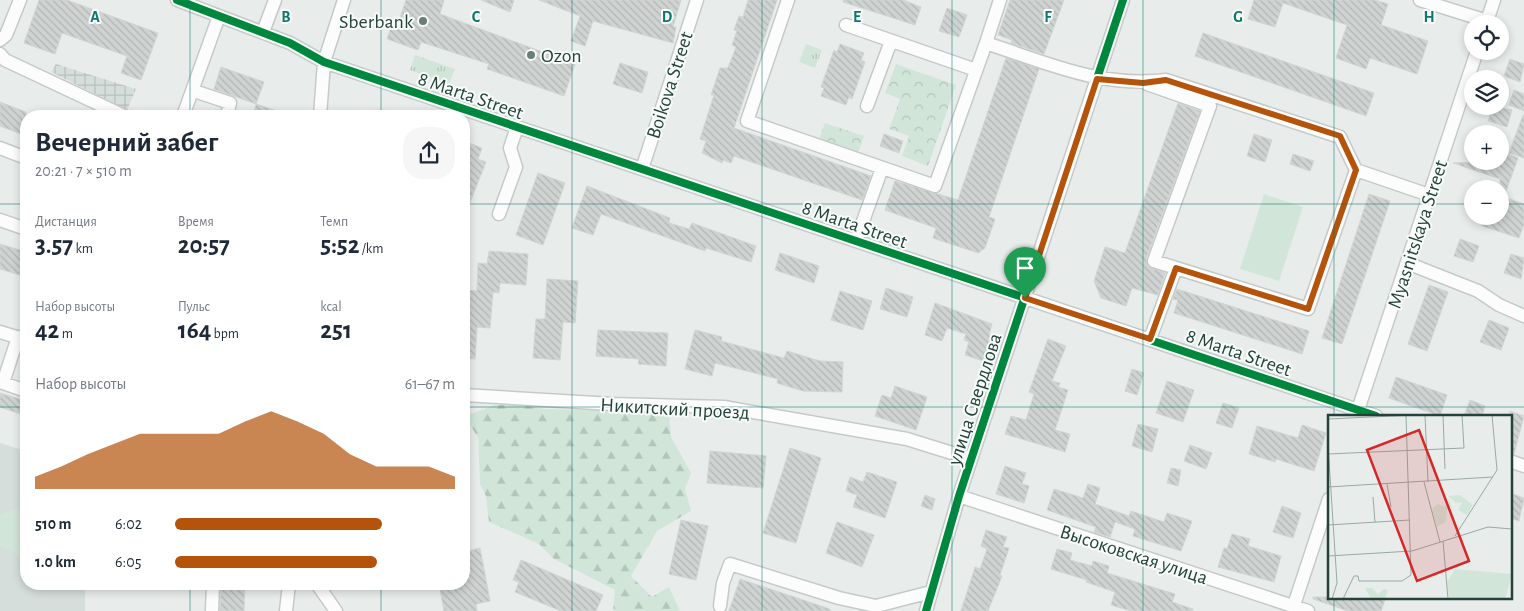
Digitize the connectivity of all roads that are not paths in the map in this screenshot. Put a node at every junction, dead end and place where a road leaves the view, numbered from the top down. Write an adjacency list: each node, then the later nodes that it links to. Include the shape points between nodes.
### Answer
1 (20, 0): 16 (street, via 6,36)
2 (176, 0): 13 (street, 8 Marta Street)
3 (274, 0): 15 (street)
4 (344, 0): 21 (street)
5 (697, 0): 37 (street, Boikova Street)
6 (788, 0): 36 (street, via 747,121)
7 (1000, 0): 18 (street)
8 (1123, 0): 23 (street, улица Свердлова)
9 (1420, 0): 11 (street)
10 (1494, 0): 12 (street)
11 (1465, 15)
12 (1489, 15)
13 (219, 16): 15 (street, 8 Marta Street); 25 (street)
14 (846, 25): 17 (street)
15 (263, 32): 21 (street, 8 Marta Street)
16 (0, 40)
17 (891, 41): 22 (street); 26 (street)
18 (986, 43): 22 (street); 23 (street)
19 (0, 54): 27 (street, via 5,60)
20 (1474, 60): 39 (street, Myasnitskaya Street)
21 (324, 62): 30 (street); 31 (street, 8 Marta Street)
22 (976, 70): 36 (street, via 935,186)
23 (1097, 79): 24 (street); 46 (street, улица Свердлова)
24 (1143, 83): 38 (street, via 1166,80 1340,136); 45 (street, via 1210,106 1154,261)
25 (194, 90): 28 (street); 29 (street, via 230,104)
26 (867, 106)
27 (111, 110)
28 (186, 110)
29 (228, 110)
30 (320, 110)
31 (467, 110)
32 (470, 111): 33 (street, 8 Marta Street)
33 (517, 127): 37 (street, 8 Marta Street); 40 (street, via 510,148 516,167)
34 (0, 148): 35 (street)
35 (20, 156)
36 (882, 168): 43 (street)
37 (642, 169): 43 (street, 8 Marta Street)
38 (1356, 170): 39 (street); 45 (street, via 1308,309)
39 (1430, 195): 44 (street, Myasnitskaya Street)
40 (499, 214)
41 (0, 220): 42 (street)
42 (20, 227)
43 (856, 241): 46 (street, 8 Marta Street)
44 (1407, 263): 47 (street, via 1478,291); 55 (street, Myasnitskaya Street)
45 (1176, 268): 50 (street)
46 (1025, 298): 50 (street, 8 Marta Street); 57 (street, улица Свердлова)
47 (1524, 316)
48 (0, 332): 49 (street)
49 (20, 337)
50 (1150, 339): 55 (street, 8 Marta Street)
51 (20, 342): 52 (street)
52 (1, 382): 53 (street)
53 (20, 389)
54 (470, 395): 57 (street, Никитский проезд, via 724,407 907,439)
55 (1357, 413): 56 (street, 8 Marta Street)
56 (1370, 415)
57 (971, 459): 60 (street, улица Свердлова)
58 (1512, 462): 59 (street)
59 (1524, 466)
60 (959, 496): 65 (street, улица Свердлова); 68 (street, Высоковская улица)
61 (1328, 502): 68 (street)
62 (213, 590): 69 (street)
63 (289, 590): 70 (street)
64 (321, 590): 71 (street)
65 (931, 592): 67 (street); 72 (street, улица Свердлова)
66 (720, 606): 67 (street, via 730,564)
67 (877, 608)
68 (1293, 609): 73 (street, Высоковская улица)
69 (212, 611)
70 (286, 611)
71 (336, 611)
72 (926, 611)
73 (1308, 611)

